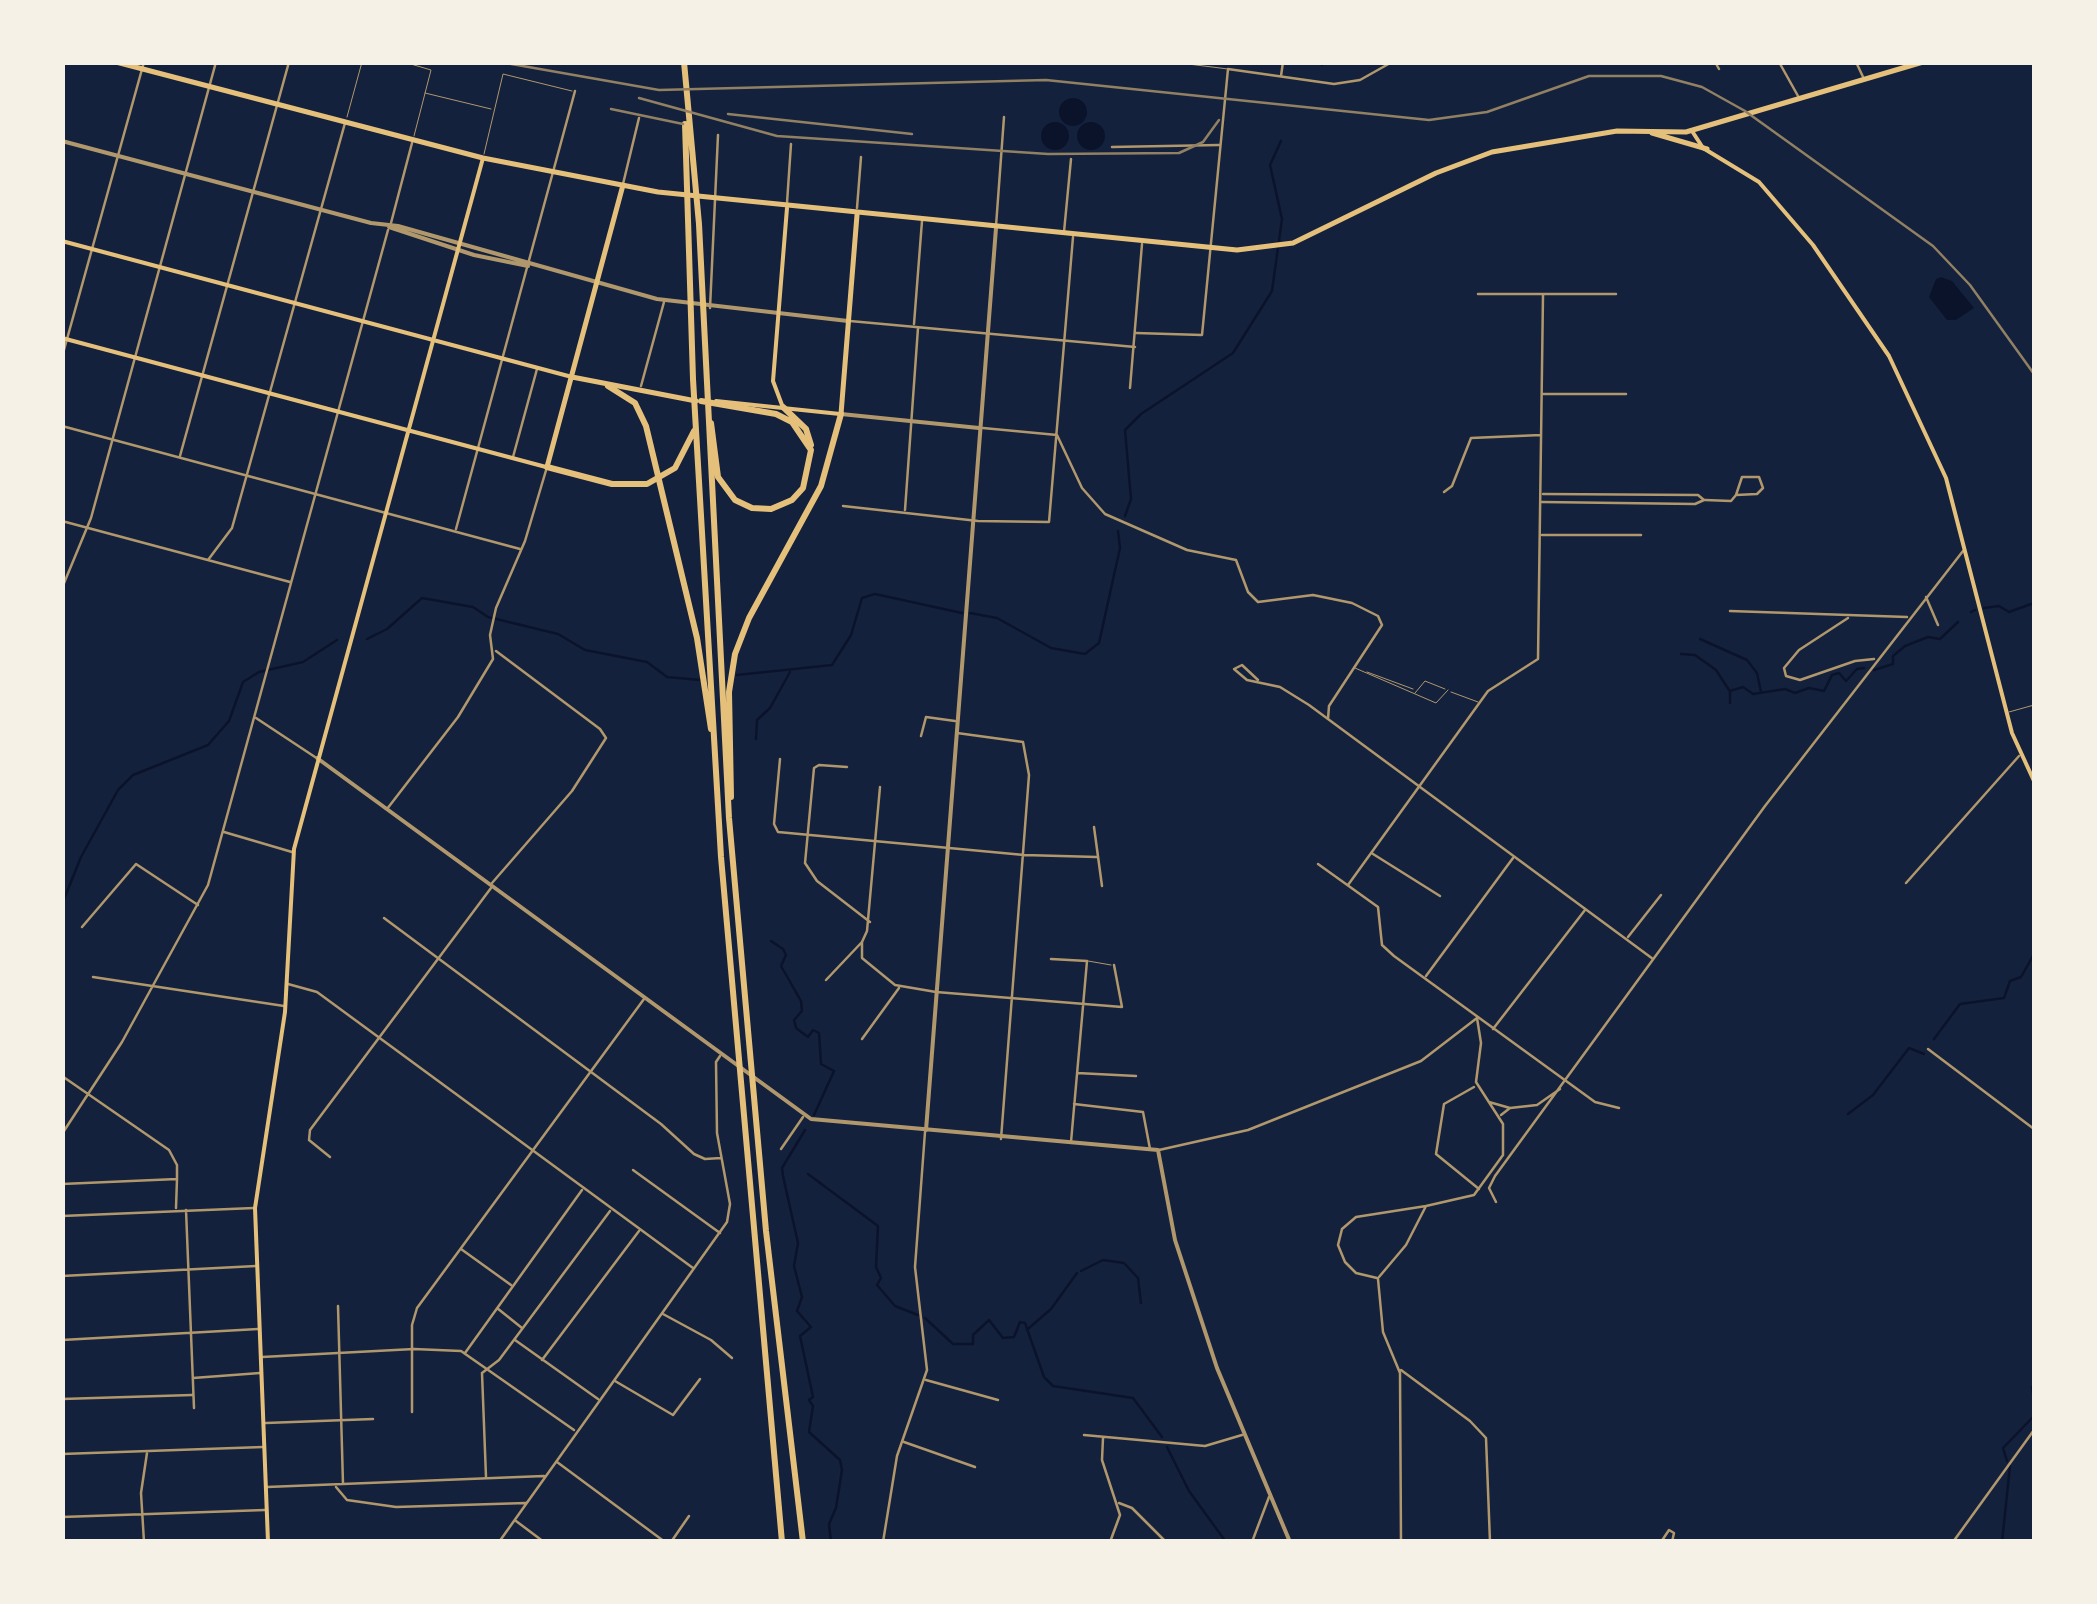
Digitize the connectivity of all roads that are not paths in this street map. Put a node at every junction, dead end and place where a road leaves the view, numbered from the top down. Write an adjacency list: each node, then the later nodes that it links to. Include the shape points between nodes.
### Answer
1 (116, 62): 14 (main road)
2 (216, 62): 19 (street)
3 (289, 62): 23 (street)
4 (362, 62): 27 (lane)
5 (404, 62): 21 (lane, via 432,70)
6 (683, 62): 50 (highway); 50 (highway); 50 (highway, via 684,168)
7 (1172, 62): 15 (lane)
8 (1283, 62): 17 (street)
9 (1392, 62): 17 (street, via 1347,83)
10 (1715, 62): 16 (street)
11 (1779, 62): 22 (street)
12 (1856, 62): 18 (street)
13 (1924, 62): 18 (main road)
14 (140, 64): 19 (main road); 37 (street)
15 (1228, 69): 17 (street); 34 (street)
16 (1720, 70)
17 (1281, 76)
18 (1864, 79): 22 (main road)
19 (210, 85): 23 (main road); 42 (street)
20 (575, 91): 24 (lane, via 503,74); 41 (street)
21 (425, 92): 24 (lane); 31 (lane)
22 (1799, 98): 28 (main road)
23 (278, 103): 27 (main road); 44 (street)
24 (494, 110): 39 (lane)
25 (639, 118): 43 (street)
26 (1004, 118): 52 (street)
27 (346, 122): 31 (main road); 47 (street)
28 (1692, 130): 29 (main road); 36 (main road)
29 (1649, 132): 36 (main road); 59 (main road, via 1556,139 1474,158 1293,243)
30 (718, 135): 45 (street)
31 (413, 140): 39 (main road); 51 (street)
32 (62, 141): 37 (street)
33 (791, 144): 46 (street)
34 (1221, 145): 35 (street); 59 (street)
35 (1112, 147)
36 (1707, 149): 127 (main road, via 1759,182 1864,315 1936,452)
37 (118, 156): 42 (street); 58 (street)
38 (861, 157): 48 (street)
39 (487, 159): 41 (main road); 57 (main road)
40 (1071, 159): 53 (street)
41 (554, 172): 43 (main road); 60 (street)
42 (186, 174): 44 (street); 61 (street)
43 (623, 185): 45 (main road); 62 (main road)
44 (253, 191): 47 (street); 63 (street)
45 (718, 201): 46 (main road); 69 (street)
46 (786, 208): 48 (main road); 70 (main road)
47 (321, 210): 51 (street); 68 (street)
48 (856, 215): 49 (main road); 72 (main road)
49 (922, 221): 52 (main road); 73 (street)
50 (694, 224): 96 (highway); 97 (highway, via 688,280)
51 (389, 228): 57 (street); 71 (street)
52 (996, 228): 53 (main road); 75 (street)
53 (1063, 235): 54 (main road)
54 (1073, 236): 56 (main road); 78 (street)
55 (62, 240): 58 (main road)
56 (1142, 243): 59 (main road); 74 (street)
57 (458, 246): 60 (street); 77 (main road)
58 (93, 248): 61 (main road); 76 (street)
59 (1212, 250): 74 (street, via 1202,335)
60 (529, 265): 62 (street); 82 (street)
61 (160, 267): 63 (main road); 81 (street)
62 (597, 283): 67 (street); 85 (main road)
63 (228, 285): 68 (main road); 84 (street)
64 (1478, 294): 66 (street)
65 (1616, 294): 66 (street)
66 (1543, 295): 90 (street)
67 (664, 300): 69 (street); 88 (street)
68 (296, 303): 71 (main road); 89 (street)
69 (710, 308): 70 (street)
70 (778, 314): 72 (street); 93 (main road, via 773,384)
71 (363, 321): 77 (main road); 94 (street)
72 (848, 321): 73 (street); 95 (main road)
73 (916, 327): 75 (street); 98 (street)
74 (1136, 333): 79 (street)
75 (988, 334): 78 (street); 100 (street)
76 (65, 339): 80 (street); 81 (main road)
77 (432, 340): 82 (main road); 101 (main road)
78 (1065, 340): 79 (street); 102 (street)
79 (1135, 347): 87 (street)
80 (62, 357)
81 (134, 358): 84 (main road); 104 (street)
82 (503, 358): 83 (main road); 105 (street)
83 (537, 367): 85 (main road); 108 (street)
84 (202, 376): 89 (main road); 107 (street)
85 (572, 376): 86 (main road); 109 (main road)
86 (608, 386): 88 (main road); 156 (highway, via 634,404 646,426 697,638)
87 (1130, 388)
88 (640, 392): 92 (main road)
89 (270, 394): 94 (main road); 110 (street)
90 (1541, 394): 91 (street); 103 (street)
91 (1626, 394)
92 (701, 401): 93 (main road); 106 (highway, via 784,417)
93 (783, 407): 95 (main road); 106 (highway, via 808,432)
94 (338, 412): 101 (main road); 112 (street)
95 (842, 414): 98 (street); 162 (highway, via 824,478 735,654)
96 (707, 420): 106 (highway, via 718,477 735,500 752,508 777,507 798,495 808,480); 144 (highway); 162 (highway)
97 (696, 421): 109 (highway, via 675,468 647,484 612,484); 144 (highway)
98 (911, 421): 100 (street); 118 (street)
99 (62, 426): 104 (street)
100 (979, 428): 102 (street); 120 (street)
101 (408, 431): 105 (main road); 119 (main road)
102 (1057, 435): 120 (street, via 1049,522); 138 (street, via 1082,488 1112,518 1187,550 1236,560 1258,602 1326,596 1364,608 1382,623)
103 (1541, 435): 111 (street, via 1471,438); 113 (street)
104 (112, 440): 107 (street); 122 (street)
105 (478, 449): 108 (main road); 123 (street)
106 (811, 450)
107 (180, 458): 110 (street)
108 (512, 458): 109 (main road)
109 (548, 467): 126 (street)
110 (248, 476): 112 (street); 128 (street, via 230,533)
111 (1444, 492)
112 (315, 494): 119 (street); 129 (street)
113 (1540, 494): 115 (street); 116 (street)
114 (1736, 495): 114 (street, via 1760,491 1759,477 1742,477); 115 (street)
115 (1704, 500): 116 (street)
116 (1540, 502): 124 (street)
117 (843, 506): 118 (street)
118 (904, 510): 120 (street)
119 (385, 512): 123 (street); 154 (main road)
120 (972, 520): 150 (street)
121 (62, 521): 122 (street)
122 (88, 528): 128 (street); 130 (street)
123 (455, 531): 126 (street)
124 (1540, 534): 125 (street); 145 (street, via 1538,659 1498,682)
125 (1642, 535)
126 (520, 548): 136 (street, via 496,608)
127 (1964, 550): 131 (street); 147 (main road)
128 (208, 560): 129 (street)
129 (291, 583): 148 (street)
130 (62, 588)
131 (1925, 596): 133 (street); 135 (street)
132 (1730, 612): 134 (street)
133 (1909, 617): 134 (street); 137 (street)
134 (1848, 618): 137 (street, via 1799,650 1784,668 1786,676 1800,680)
135 (1938, 625)
136 (494, 650): 161 (street, via 458,717); 175 (street, via 606,738)
137 (1876, 659): 188 (street)
138 (1355, 668): 139 (lane); 149 (street, via 1329,706)
139 (1364, 673): 141 (lane); 143 (lane)
140 (1258, 680): 149 (street, via 1290,692)
141 (1416, 690): 142 (lane, via 1425,681); 143 (lane)
142 (1448, 690): 143 (lane, via 1436,703); 145 (lane)
143 (1413, 696)
144 (713, 698): 156 (highway)
145 (1479, 703): 160 (street)
146 (2034, 705): 147 (lane)
147 (2006, 713): 153 (main road)
148 (255, 718): 154 (street); 164 (street)
149 (1328, 719): 160 (street)
150 (956, 721): 151 (street); 152 (street, via 926,717)
151 (955, 732): 167 (street); 170 (street, via 1025,744 1030,781)
152 (921, 736)
153 (2020, 755): 158 (main road); 174 (street)
154 (317, 758): 161 (street); 168 (main road)
155 (780, 759): 165 (street, via 775,830)
156 (716, 764): 315 (highway)
157 (846, 767): 165 (street, via 814,768)
158 (2034, 781)
159 (880, 787): 166 (street)
160 (1419, 789): 169 (street); 171 (street)
161 (386, 810): 175 (street)
162 (728, 818): 316 (highway)
163 (1094, 827): 172 (street)
164 (224, 832): 168 (street); 180 (street)
165 (806, 835): 166 (street); 183 (street, via 808,872)
166 (878, 843): 167 (street); 183 (street)
167 (946, 848): 170 (street); 198 (street)
168 (294, 852): 195 (main road)
169 (1372, 853): 177 (street); 179 (street)
170 (1024, 855): 172 (street); 199 (street)
171 (1514, 856): 181 (street); 193 (street)
172 (1097, 857): 176 (street)
173 (1318, 864): 177 (street)
174 (1906, 883)
175 (490, 886): 189 (street); 200 (street)
176 (1102, 886)
177 (1348, 886): 193 (street, via 1382,911 1384,948)
178 (1661, 894): 185 (street)
179 (1440, 896)
180 (198, 906): 184 (street, via 136,864); 197 (street)
181 (1586, 909): 185 (street); 204 (street)
182 (384, 918): 189 (street)
183 (870, 922): 186 (street)
184 (82, 927)
185 (1627, 939): 188 (street)
186 (862, 942): 194 (street); 196 (street, via 862,958)
187 (1051, 959): 190 (street)
188 (1652, 959): 213 (street)
189 (436, 960): 205 (street); 209 (street)
190 (1087, 961): 191 (lane); 201 (street)
191 (1114, 965): 201 (street, via 1122,1008)
192 (93, 977): 197 (street)
193 (1424, 978): 203 (street)
194 (826, 980)
195 (288, 984): 202 (main road); 205 (street, via 316,992)
196 (900, 987): 198 (street); 206 (street)
197 (150, 988): 202 (street); 216 (street)
198 (936, 992): 199 (street); 224 (street)
199 (1012, 997): 201 (street); 226 (street)
200 (645, 998): 208 (street); 209 (street)
201 (1084, 1004): 210 (street)
202 (285, 1006): 241 (main road)
203 (1476, 1018): 204 (street); 214 (street); 230 (street, via 1421,1062 1248,1130)
204 (1493, 1029): 213 (street)
205 (377, 1037): 231 (street); 232 (street, via 310,1130 309,1140)
206 (862, 1039)
207 (1928, 1049): 223 (street)
208 (721, 1055): 221 (street); 233 (street)
209 (589, 1073): 231 (street); 233 (street, via 698,1156)
210 (1078, 1073): 212 (street); 218 (street)
211 (62, 1076): 216 (street)
212 (1136, 1076)
213 (1565, 1080): 215 (street); 220 (street)
214 (1477, 1086): 217 (street); 238 (street, via 1444,1104 1436,1154)
215 (1561, 1088): 219 (street, via 1536,1105); 239 (street, via 1490,1184)
216 (89, 1094): 225 (street); 235 (street, via 169,1150)
217 (1484, 1097): 219 (street); 222 (street)
218 (1073, 1104): 227 (street); 229 (street, via 1143,1112)
219 (1510, 1108): 222 (street)
220 (1619, 1108)
221 (804, 1116): 224 (street); 228 (street)
222 (1499, 1116): 238 (street, via 1505,1150)
223 (2034, 1129)
224 (926, 1131): 226 (street); 274 (street, via 915,1267)
225 (62, 1134)
226 (1001, 1139): 227 (street)
227 (1070, 1144): 229 (street)
228 (781, 1149)
229 (1150, 1150): 230 (street)
230 (1158, 1150): 287 (street, via 1175,1240)
231 (532, 1151): 237 (street); 248 (street)
232 (330, 1157)
233 (721, 1158): 247 (street, via 730,1208)
234 (634, 1170): 247 (street)
235 (177, 1178): 236 (street); 243 (street)
236 (62, 1184)
237 (582, 1188): 242 (street); 254 (street)
238 (1480, 1190): 240 (street, via 1465,1200)
239 (1496, 1202)
240 (1426, 1206): 253 (street); 253 (street, via 1352,1220 1340,1233 1340,1254 1356,1273)
241 (255, 1208): 244 (street); 249 (main road)
242 (611, 1209): 246 (street); 258 (street)
243 (176, 1210): 244 (street); 245 (street)
244 (186, 1210): 251 (street)
245 (62, 1216)
246 (640, 1230): 250 (street); 268 (street)
247 (720, 1233): 250 (street)
248 (460, 1248): 254 (street); 263 (street, via 412,1319)
249 (256, 1266): 251 (street); 259 (main road)
250 (694, 1269): 257 (street)
251 (188, 1270): 252 (street); 260 (street)
252 (62, 1276)
253 (1378, 1278): 270 (street, via 1383,1332)
254 (512, 1285): 256 (street)
255 (338, 1306): 264 (street)
256 (496, 1307): 258 (street); 265 (street)
257 (661, 1314): 267 (street); 275 (street)
258 (522, 1328): 261 (street)
259 (259, 1329): 260 (street); 266 (main road)
260 (191, 1333): 262 (street); 272 (street)
261 (514, 1339): 268 (street); 269 (street)
262 (62, 1340)
263 (414, 1348): 264 (street); 265 (street); 281 (street)
264 (339, 1352): 266 (street); 283 (street)
265 (465, 1353): 269 (street)
266 (261, 1357): 271 (main road)
267 (732, 1358)
268 (542, 1360): 278 (street)
269 (488, 1368): 286 (street); 297 (street, via 482,1380)
270 (1400, 1369): 321 (street); 322 (street, via 1486,1438)
271 (262, 1373): 272 (street); 284 (main road)
272 (193, 1378): 276 (street)
273 (700, 1379): 275 (street, via 673,1415)
274 (925, 1379): 279 (street); 290 (street)
275 (614, 1380): 278 (street)
276 (194, 1395): 277 (street); 280 (street)
277 (62, 1399)
278 (598, 1400): 286 (street)
279 (998, 1400)
280 (194, 1408)
281 (412, 1412)
282 (373, 1419): 283 (street)
283 (342, 1420): 284 (street); 299 (street)
284 (264, 1423): 291 (main road)
285 (2034, 1430): 325 (street)
286 (576, 1431): 294 (street)
287 (1243, 1435): 289 (street, via 1212,1446); 301 (street)
288 (1084, 1436): 289 (street)
289 (1103, 1437): 302 (street, via 1102,1460)
290 (902, 1441): 295 (street); 317 (street)
291 (264, 1446): 292 (street); 300 (main road)
292 (147, 1451): 293 (street); 305 (street)
293 (62, 1454)
294 (556, 1462): 296 (street); 314 (street)
295 (975, 1467)
296 (546, 1476): 297 (street); 303 (street)
297 (486, 1477): 299 (street)
298 (336, 1485): 299 (street); 300 (street); 303 (street, via 347,1500 396,1507)
299 (343, 1485)
300 (266, 1488): 304 (main road)
301 (1270, 1497): 319 (street); 320 (street)
302 (1118, 1502): 309 (street); 318 (street, via 1120,1519)
303 (527, 1503): 308 (street)
304 (266, 1510): 305 (street); 311 (main road)
305 (142, 1514): 307 (street); 310 (street)
306 (689, 1516): 314 (street)
307 (62, 1517)
308 (515, 1520): 312 (street); 313 (street)
309 (1165, 1541)
310 (144, 1542)
311 (268, 1542)
312 (499, 1542)
313 (544, 1542)
314 (668, 1542)
315 (782, 1542)
316 (803, 1542)
317 (883, 1542)
318 (1110, 1542)
319 (1252, 1542)
320 (1290, 1542)
321 (1402, 1542)
322 (1490, 1542)
323 (1661, 1542): 324 (street, via 1669,1530)
324 (1672, 1542)
325 (1953, 1542)

